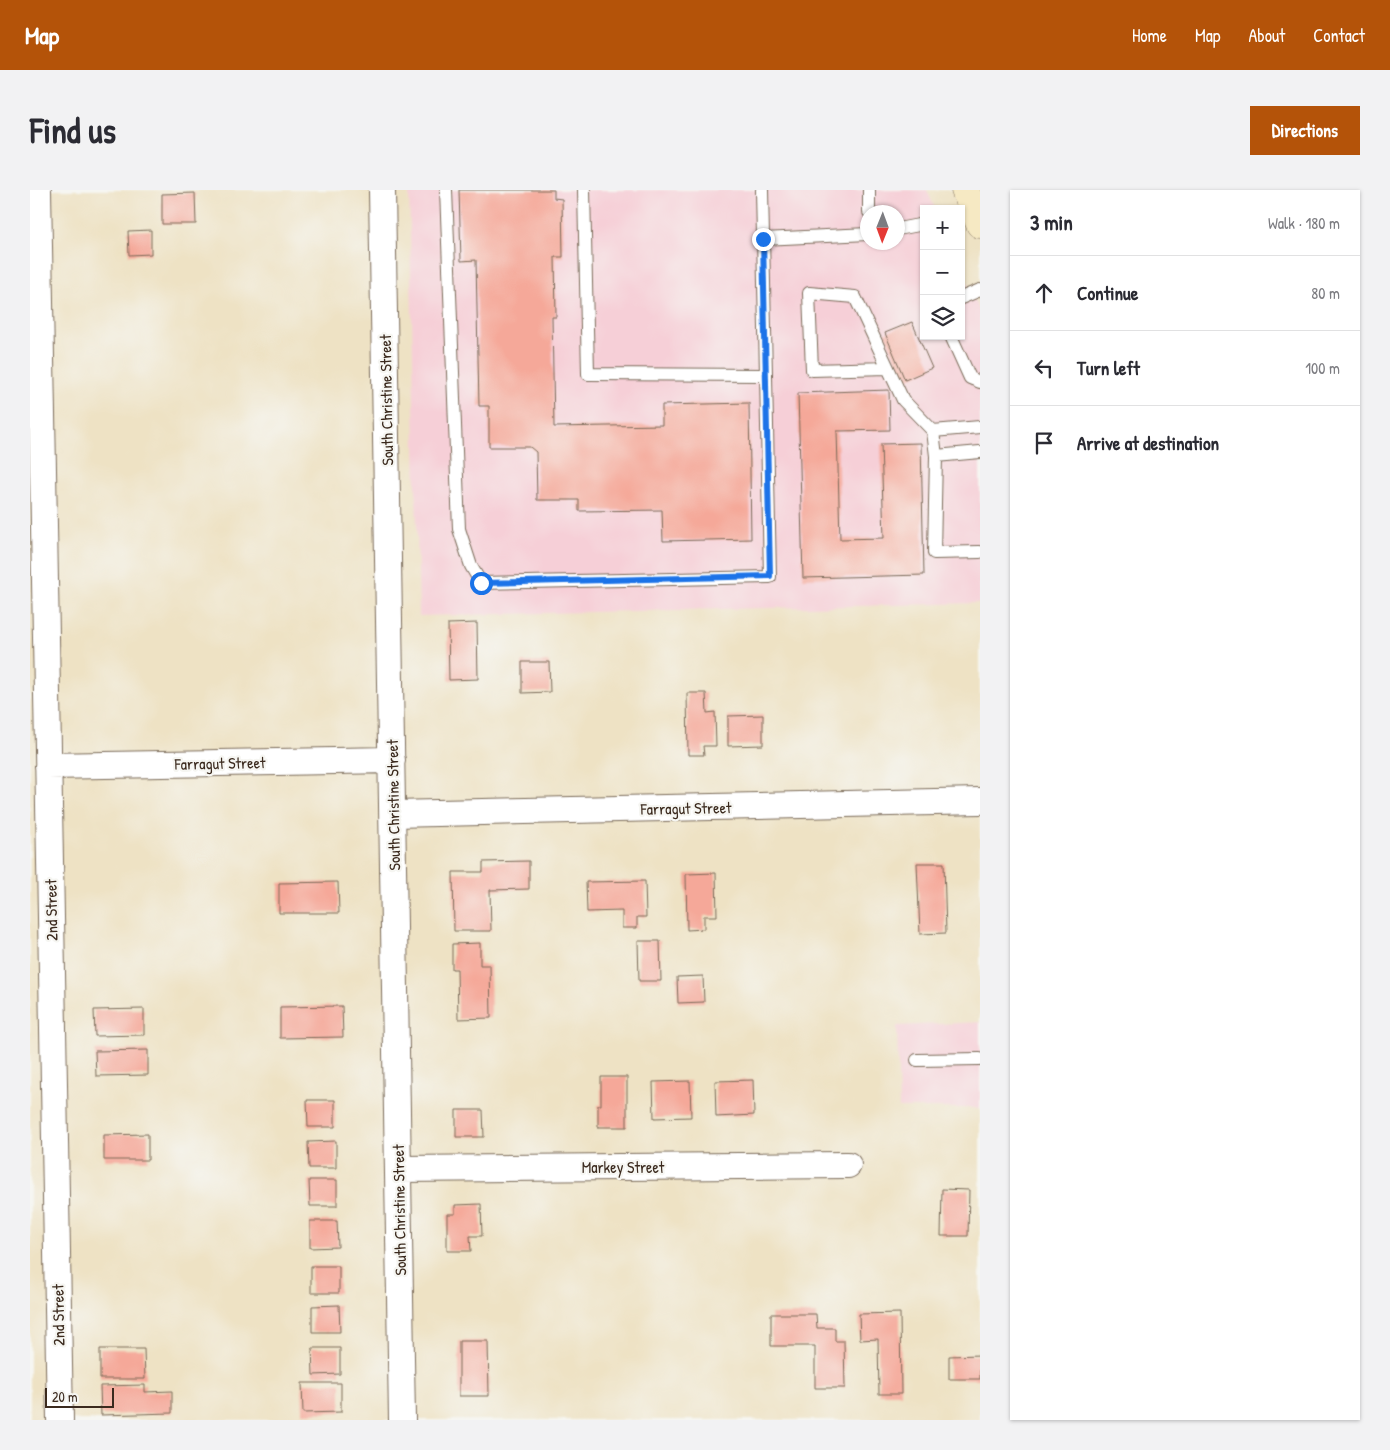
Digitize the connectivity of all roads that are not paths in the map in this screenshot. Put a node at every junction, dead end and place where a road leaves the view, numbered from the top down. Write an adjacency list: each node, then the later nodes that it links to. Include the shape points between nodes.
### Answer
1 (38, 190): 24 (street, 2nd Street)
2 (382, 190): 23 (street, South Christine Street)
3 (446, 190): 16 (lane, via 459,529 471,566 481,583 770,576)
4 (584, 190): 16 (lane, via 588,374)
5 (762, 190): 11 (lane)
6 (869, 190): 7 (lane)
7 (869, 205)
8 (920, 225): 9 (lane)
9 (905, 228)
10 (860, 234): 11 (lane)
11 (763, 239): 16 (lane)
12 (980, 290): 13 (lane)
13 (965, 296)
14 (953, 340): 17 (lane, via 970,378)
15 (888, 368): 15 (lane, via 855,296 809,293 812,370); 19 (lane, via 903,400)
16 (766, 374)
17 (980, 382)
18 (980, 427): 19 (lane)
19 (933, 431): 21 (lane)
20 (980, 452): 21 (lane)
21 (936, 456): 22 (lane, via 934,553)
22 (980, 552)
23 (392, 760): 24 (street, Farragut Street); 26 (street, South Christine Street)
24 (48, 766): 27 (street, 2nd Street)
25 (980, 801): 26 (street, Farragut Street)
26 (393, 814): 31 (street, South Christine Street)
27 (40, 817): 32 (street, 2nd Street)
28 (980, 1059): 29 (lane)
29 (916, 1060)
30 (848, 1165): 31 (street, Markey Street)
31 (398, 1169): 33 (street, South Christine Street)
32 (60, 1420)
33 (402, 1420)

